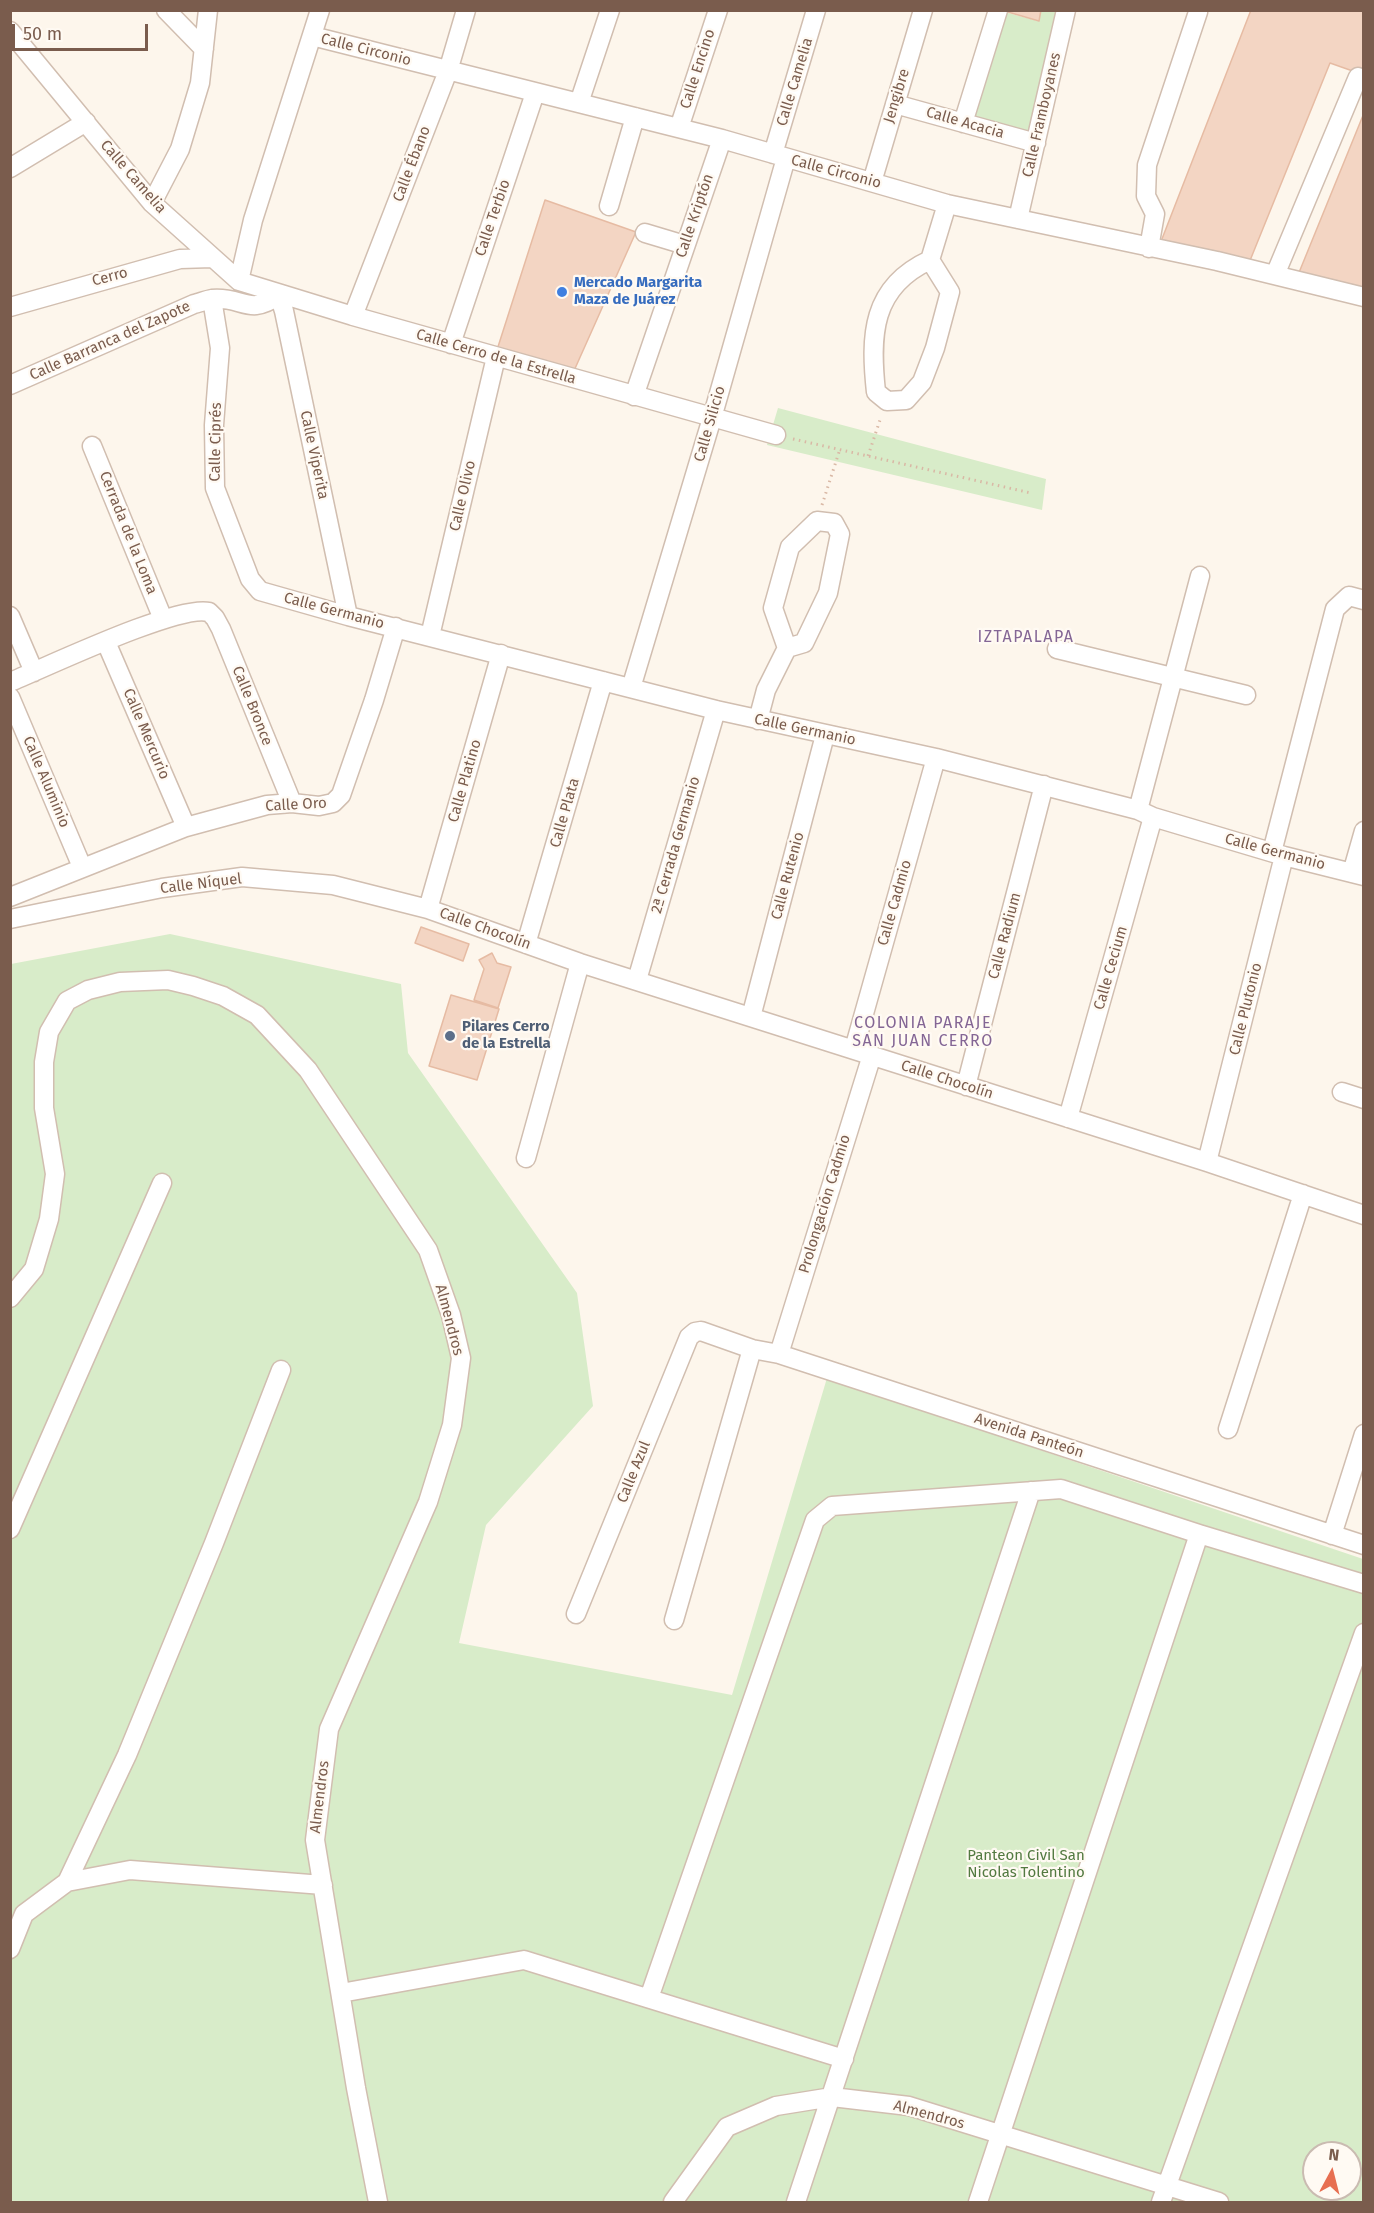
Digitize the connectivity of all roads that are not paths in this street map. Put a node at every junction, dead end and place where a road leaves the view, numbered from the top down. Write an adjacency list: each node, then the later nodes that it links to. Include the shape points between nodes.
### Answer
1 (166, 10): 14 (street)
2 (208, 10): 14 (street)
3 (320, 10): 12 (street)
4 (466, 10): 15 (street, Calle Ébano)
5 (610, 10): 18 (street)
6 (718, 10): 23 (street, Calle Encino)
7 (816, 10): 26 (street, Calle Camelia)
8 (923, 10): 19 (street, Jengibre)
9 (998, 10): 22 (street)
10 (1066, 10): 25 (street, Calle Framboyanes)
11 (1198, 12): 35 (street, via 1147,165 1146,196 1155,214)
12 (312, 36): 15 (street, Calle Circonio); 39 (street, via 253,219)
13 (13, 39): 21 (street, Calle Camelia)
14 (204, 49): 29 (street, via 200,83 180,149)
15 (448, 71): 17 (street, Calle Circonio); 44 (street, Calle Ébano)
16 (1358, 77): 38 (street)
17 (535, 93): 18 (street, Calle Circonio); 45 (street, Calle Terbio)
18 (579, 103): 20 (street, Calle Circonio)
19 (895, 104): 22 (street, Calle Acacia); 28 (street, Jengibre)
20 (635, 117): 23 (street, Calle Circonio); 31 (street)
21 (86, 122): 27 (street); 29 (street, Calle Camelia)
22 (963, 123): 25 (street, Calle Acacia)
23 (679, 128): 24 (street, Calle Circonio)
24 (722, 139): 26 (street, Calle Circonio); 34 (street, Calle Kriptón)
25 (1036, 143): 32 (street, Calle Framboyanes)
26 (780, 156): 28 (street, Calle Circonio); 49 (street, Calle Silicio)
27 (10, 168)
28 (872, 182): 30 (street, Calle Circonio)
29 (152, 203): 36 (street, Calle Camelia)
30 (947, 204): 32 (street, Calle Circonio); 37 (street)
31 (609, 206)
32 (1018, 219): 35 (street, Calle Circonio)
33 (645, 233): 34 (street)
34 (685, 245): 48 (street, Calle Kriptón)
35 (1149, 248): 38 (street, Calle Circonio)
36 (212, 258): 39 (street, Calle Camelia); 43 (street, Cerro, via 180,259)
37 (930, 260): 37 (street, via 912,268 888,293 875,324 872,357 876,392 887,401 906,400 922,382 935,348 950,292)
38 (1275, 275): 41 (street, Calle Circonio)
39 (239, 281): 40 (street, Calle Camelia)
40 (279, 295): 42 (street, Calle Barranca del Zapote, via 254,307); 44 (street, Calle Cerro de la Estrella); 56 (street, Calle Viperita)
41 (1364, 297)
42 (212, 299): 47 (street, Calle Barranca del Zapote); 53 (street, Calle Ciprés, via 220,348 214,424 215,488)
43 (10, 306)
44 (352, 316): 45 (street, Calle Cerro de la Estrella)
45 (451, 344): 46 (street, Calle Cerro de la Estrella)
46 (496, 357): 48 (street, Calle Cerro de la Estrella); 59 (street, Calle Olivo)
47 (10, 385)
48 (634, 396): 49 (street, Calle Cerro de la Estrella)
49 (712, 418): 50 (street, Calle Cerro de la Estrella); 68 (street, Calle Silicio)
50 (776, 435)
51 (92, 446): 57 (street, Cerrada de la Loma)
52 (1200, 576): 65 (street, Calle Cecium)
53 (250, 579): 56 (street, Calle Germanio, via 260,591)
54 (1364, 600): 80 (street, Calle Plutonio, via 1349,596 1335,609)
55 (10, 616): 64 (street)
56 (348, 616): 58 (street, Calle Germanio)
57 (163, 619): 60 (street); 76 (street, Calle Bronce, via 193,611 209,612 215,618)
58 (396, 627): 59 (street, Calle Germanio); 76 (street, Calle Oro, via 341,795 333,803 319,806)
59 (430, 636): 63 (street, Calle Germanio)
60 (105, 642): 64 (street); 78 (street, Calle Mercurio)
61 (788, 648): 61 (street, via 804,643 828,593 840,534 834,523 817,521 790,547 773,608); 72 (street, via 766,690)
62 (1057, 649): 65 (street)
63 (501, 654): 66 (street, Calle Germanio); 84 (street, Calle Platino)
64 (34, 672): 67 (street)
65 (1173, 677): 69 (street); 77 (street, Calle Cecium)
66 (603, 681): 68 (street, Calle Germanio); 86 (street, Calle Plata)
67 (10, 682)
68 (631, 688): 71 (street, Calle Germanio)
69 (1246, 695)
70 (10, 697): 81 (street, Calle Aluminio)
71 (716, 710): 72 (street, Calle Germanio); 88 (street, 2ª Cerrada Germanio)
72 (758, 720): 73 (street, Calle Germanio)
73 (825, 735): 74 (street, Calle Germanio); 89 (street, Calle Rutenio)
74 (936, 758): 75 (street, Calle Germanio); 90 (street, Calle Cadmio)
75 (1044, 785): 77 (street, Calle Germanio); 92 (street, Calle Radium)
76 (292, 803): 78 (street, Calle Oro, via 267,805)
77 (1145, 813): 80 (street, Calle Germanio); 95 (street, Calle Cecium)
78 (186, 826): 81 (street, Calle Oro)
79 (1364, 831): 82 (street)
80 (1278, 854): 82 (street, Calle Germanio); 97 (street, Calle Plutonio)
81 (82, 867): 83 (street)
82 (1358, 874)
83 (10, 897)
84 (428, 909): 85 (street, Calle Níquel, via 333,885 242,877 162,888); 86 (street, Calle Chocolín)
85 (10, 919)
86 (526, 944): 87 (street, Calle Chocolín)
87 (580, 963): 88 (street, Calle Chocolín); 96 (street)
88 (637, 980): 89 (street, Calle Chocolín)
89 (751, 1017): 90 (street, Calle Chocolín)
90 (854, 1049): 91 (street, Calle Chocolín)
91 (872, 1055): 92 (street, Calle Chocolín); 104 (street, Prolongación Cadmio)
92 (966, 1086): 95 (street, Calle Chocolín)
93 (1342, 1092): 94 (street)
94 (1364, 1099)
95 (1068, 1118): 97 (street, Calle Chocolín)
96 (526, 1158)
97 (1207, 1162): 99 (street, Calle Chocolín)
98 (162, 1183): 109 (street)
99 (1303, 1194): 100 (street, Calle Chocolín); 106 (street)
100 (1364, 1215)
101 (10, 1298): 118 (street, Almendros, via 34,1269 49,1219 55,1174 44,1108 44,1062 49,1032 67,1001 88,990 120,982 168,980 193,986 223,996 257,1015 308,1070 428,1250 451,1315 460,1358 452,1425 428,1502 329,1729 315,1840)
102 (694, 1332): 103 (street, Avenida Panteón); 114 (street, Calle Azul)
103 (752, 1349): 104 (street, Avenida Panteón); 115 (street)
104 (779, 1354): 111 (street, Avenida Panteón)
105 (281, 1370): 117 (street, via 127,1755)
106 (1228, 1429)
107 (1364, 1434): 111 (street)
108 (1032, 1491): 110 (street, via 1061,1488); 121 (street, via 832,1506 815,1520); 122 (street)
109 (10, 1529)
110 (1199, 1534): 113 (street); 124 (street)
111 (1332, 1535): 112 (street, Avenida Panteón)
112 (1364, 1545)
113 (1364, 1584)
114 (576, 1614)
115 (674, 1620)
116 (1364, 1633): 125 (street)
117 (67, 1882): 118 (street, via 130,1870); 119 (street, via 24,1914)
118 (323, 1885): 120 (street, Almendros)
119 (10, 1949)
120 (341, 1993): 121 (street, via 524,1960); 126 (street, Almendros)
121 (649, 1998): 122 (street)
122 (844, 2059): 123 (street)
123 (832, 2097): 124 (street, Almendros, via 909,2106); 127 (street, Almendros, via 776,2106 727,2127); 128 (street)
124 (1001, 2136): 125 (street, Almendros); 129 (street)
125 (1166, 2185): 130 (street); 131 (street, Almendros)
126 (378, 2202)
127 (673, 2202)
128 (796, 2202)
129 (978, 2202)
130 (1161, 2202)
131 (1219, 2202)

